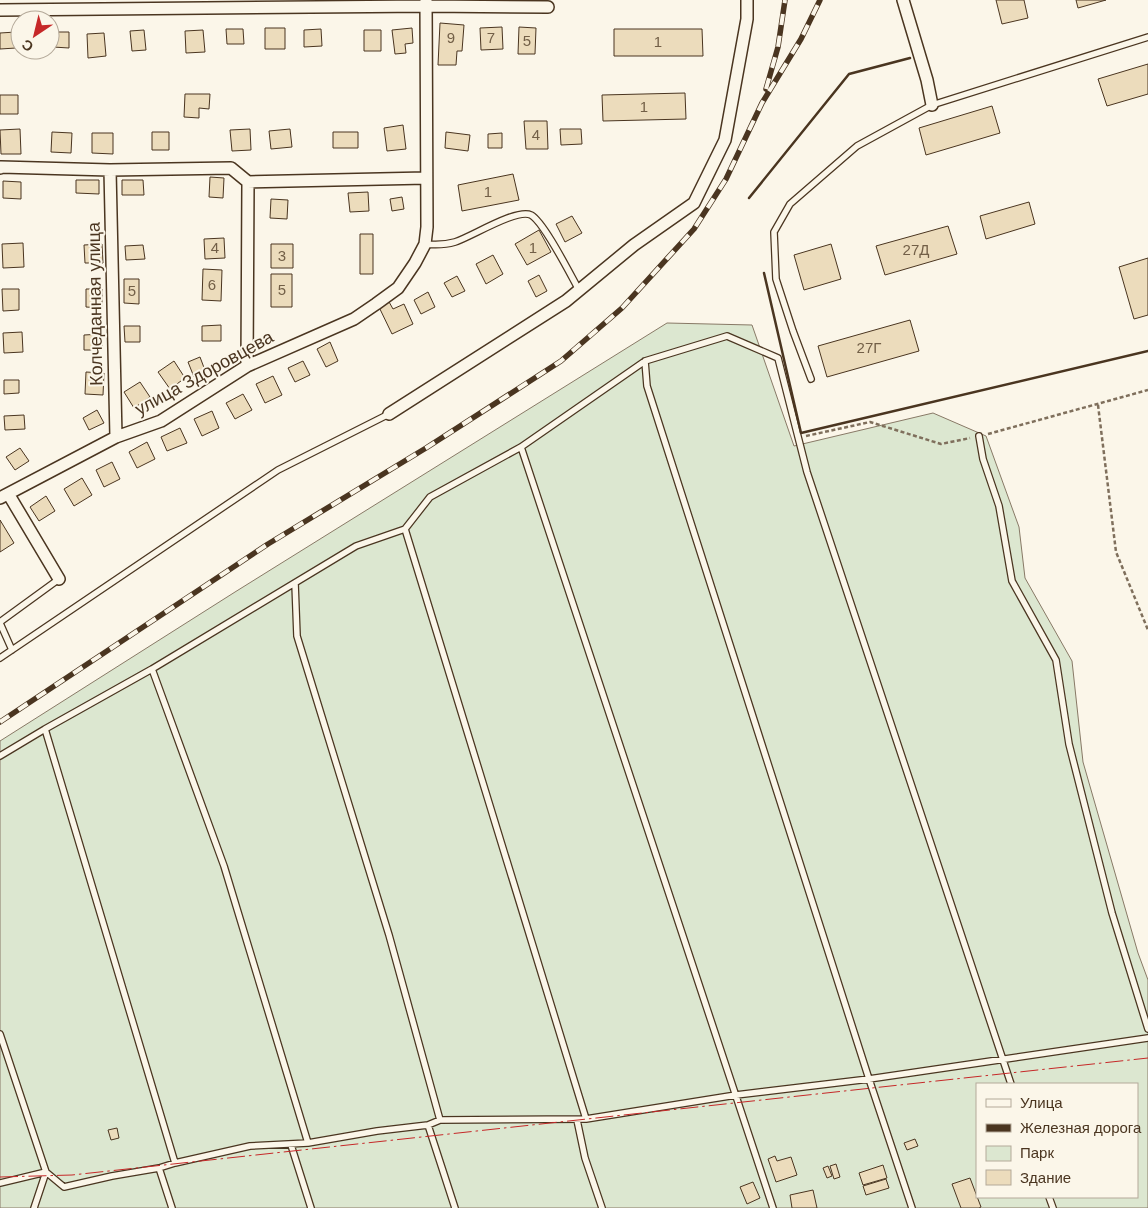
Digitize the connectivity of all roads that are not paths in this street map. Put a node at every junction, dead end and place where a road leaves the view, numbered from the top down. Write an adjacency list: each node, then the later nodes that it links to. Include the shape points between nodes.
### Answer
1 (748, 0): 13 (street, via 748,19 725,140 694,203 634,245)
2 (903, 0): 7 (street)
3 (426, 3): 4 (street); 5 (street); 10 (street, улица Здоровцева)
4 (548, 7)
5 (0, 10)
6 (1148, 37): 7 (lane)
7 (932, 105): 16 (lane, via 857,146 790,204 774,232 776,279)
8 (0, 168): 9 (street)
9 (110, 170): 11 (street, via 231,168); 19 (street, Колчеданная улица)
10 (426, 178): 11 (street); 12 (street, улица Здоровцева)
11 (248, 182): 15 (street)
12 (425, 244): 13 (lane, via 455,242 522,213 531,215 541,225); 15 (street, улица Здоровцева, via 398,288 376,304 354,319)
13 (579, 290): 17 (street)
14 (645, 361): 20 (lane); 34 (lane, via 727,336 778,358 807,472); 35 (lane, via 647,386)
15 (247, 366): 19 (street, улица Здоровцева, via 161,421)
16 (811, 378)
17 (389, 414): 26 (lane, via 278,470)
18 (979, 436): 31 (lane, via 982,459 998,506 1012,582 1056,660 1069,744 1112,913)
19 (116, 437): 21 (street, улица Здоровцева)
20 (521, 447): 22 (lane, via 430,498); 37 (lane)
21 (4, 497): 23 (street)
22 (405, 529): 24 (lane, via 356,546); 38 (lane)
23 (59, 579): 25 (lane)
24 (295, 583): 28 (lane); 39 (lane, via 296,636 389,935)
25 (0, 623): 26 (lane)
26 (12, 650): 27 (lane)
27 (0, 658)
28 (152, 669): 29 (lane); 42 (lane, via 224,866)
29 (45, 729): 30 (lane); 44 (lane)
30 (0, 756)
31 (1148, 1029)
32 (0, 1034): 46 (lane)
33 (1148, 1038): 34 (lane)
34 (1003, 1059): 35 (lane); 36 (lane)
35 (869, 1079): 37 (lane); 54 (lane)
36 (1012, 1083)
37 (736, 1095): 38 (lane); 53 (lane)
38 (586, 1119): 40 (lane)
39 (440, 1120): 40 (lane); 41 (lane)
40 (577, 1120): 52 (lane, via 585,1158)
41 (428, 1126): 42 (lane); 51 (lane)
42 (308, 1143): 43 (lane)
43 (291, 1144): 44 (lane, via 250,1146); 50 (lane)
44 (175, 1162): 45 (lane)
45 (159, 1168): 46 (lane, via 64,1187); 49 (lane)
46 (46, 1172): 47 (lane); 48 (lane)
47 (0, 1183)
48 (34, 1208)
49 (172, 1208)
50 (311, 1208)
51 (455, 1208)
52 (602, 1208)
53 (773, 1208)
54 (912, 1208)

